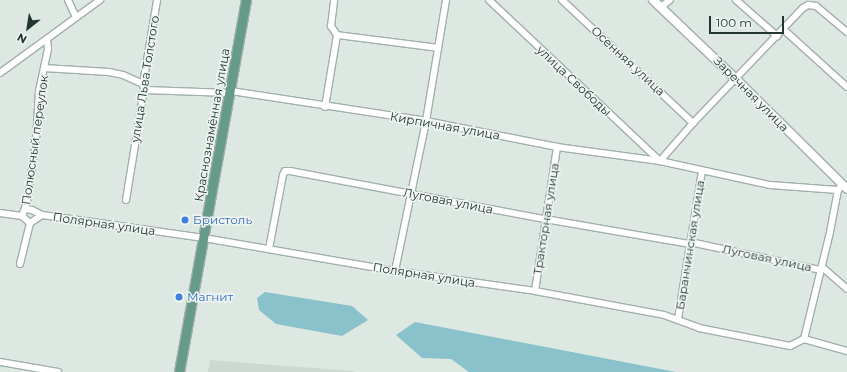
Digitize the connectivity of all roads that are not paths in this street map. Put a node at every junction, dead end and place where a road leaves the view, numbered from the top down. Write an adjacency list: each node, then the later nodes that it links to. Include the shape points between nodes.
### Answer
1 (68, 0): 13 (street)
2 (100, 0): 13 (street)
3 (157, 0): 23 (street, улица Льва Толстого)
4 (246, 0): 25 (main road, Краснознамённая улица)
5 (334, 0): 16 (street, via 331,26)
6 (446, 0): 19 (street)
7 (489, 0): 30 (street, улица Свободы)
8 (562, 0): 28 (street, Осенняя улица)
9 (653, 0): 12 (street, Заречная улица)
10 (670, 0): 12 (street)
11 (736, 0): 17 (street)
12 (661, 7): 22 (street, Заречная улица)
13 (76, 16): 18 (street)
14 (784, 29): 15 (street, via 808,5 816,6); 17 (street); 24 (street)
15 (847, 32)
16 (337, 35): 19 (street); 26 (street)
17 (777, 36): 22 (street)
18 (47, 39): 20 (street, Полюсный переулок, via 48,49); 21 (street)
19 (438, 48): 27 (street)
20 (44, 68): 23 (street, Кирпичная улица, via 109,72 123,75); 35 (street, Полюсный переулок)
21 (0, 73)
22 (736, 79): 28 (street); 32 (street, Заречная улица)
23 (144, 87): 25 (street, Кирпичная улица); 34 (street, улица Льва Толстого)
24 (847, 87)
25 (230, 92): 26 (street, Кирпичная улица); 41 (main road, Краснознамённая улица)
26 (325, 107): 27 (street, Кирпичная улица)
27 (426, 121): 29 (street, Кирпичная улица); 33 (street)
28 (693, 123): 30 (street)
29 (557, 147): 30 (street, Кирпичная улица); 39 (street, Тракторная улица)
30 (660, 161): 31 (street, Кирпичная улица)
31 (702, 171): 32 (street, Кирпичная улица, via 770,185 804,189); 42 (street, Баранчинская улица)
32 (842, 188): 45 (street)
33 (409, 194): 39 (street, Луговая улица); 43 (street, Луговая улица, via 285,171); 46 (street)
34 (126, 200)
35 (25, 209): 37 (street); 38 (street, Полюсный переулок)
36 (0, 213): 38 (street)
37 (42, 215): 40 (street, Полярная улица); 41 (street, Полярная улица)
38 (22, 216): 40 (street)
39 (545, 219): 42 (street, Луговая улица); 48 (street, Тракторная улица)
40 (30, 223): 44 (street, Полюсный переулок)
41 (204, 238): 43 (street, Полярная улица); 54 (main road, Краснознамённая улица)
42 (690, 243): 45 (street, Луговая улица); 49 (street, Баранчинская улица)
43 (269, 249): 46 (street, Полярная улица)
44 (20, 264)
45 (821, 268): 47 (street, Луговая улица); 50 (street)
46 (395, 271): 48 (street, Полярная улица)
47 (847, 289)
48 (535, 291): 49 (street, Полярная улица)
49 (678, 319): 50 (street, Полярная улица, via 699,328 790,346)
50 (804, 339): 51 (street)
51 (847, 351)
52 (0, 362): 53 (street)
53 (58, 372)
54 (179, 372)

